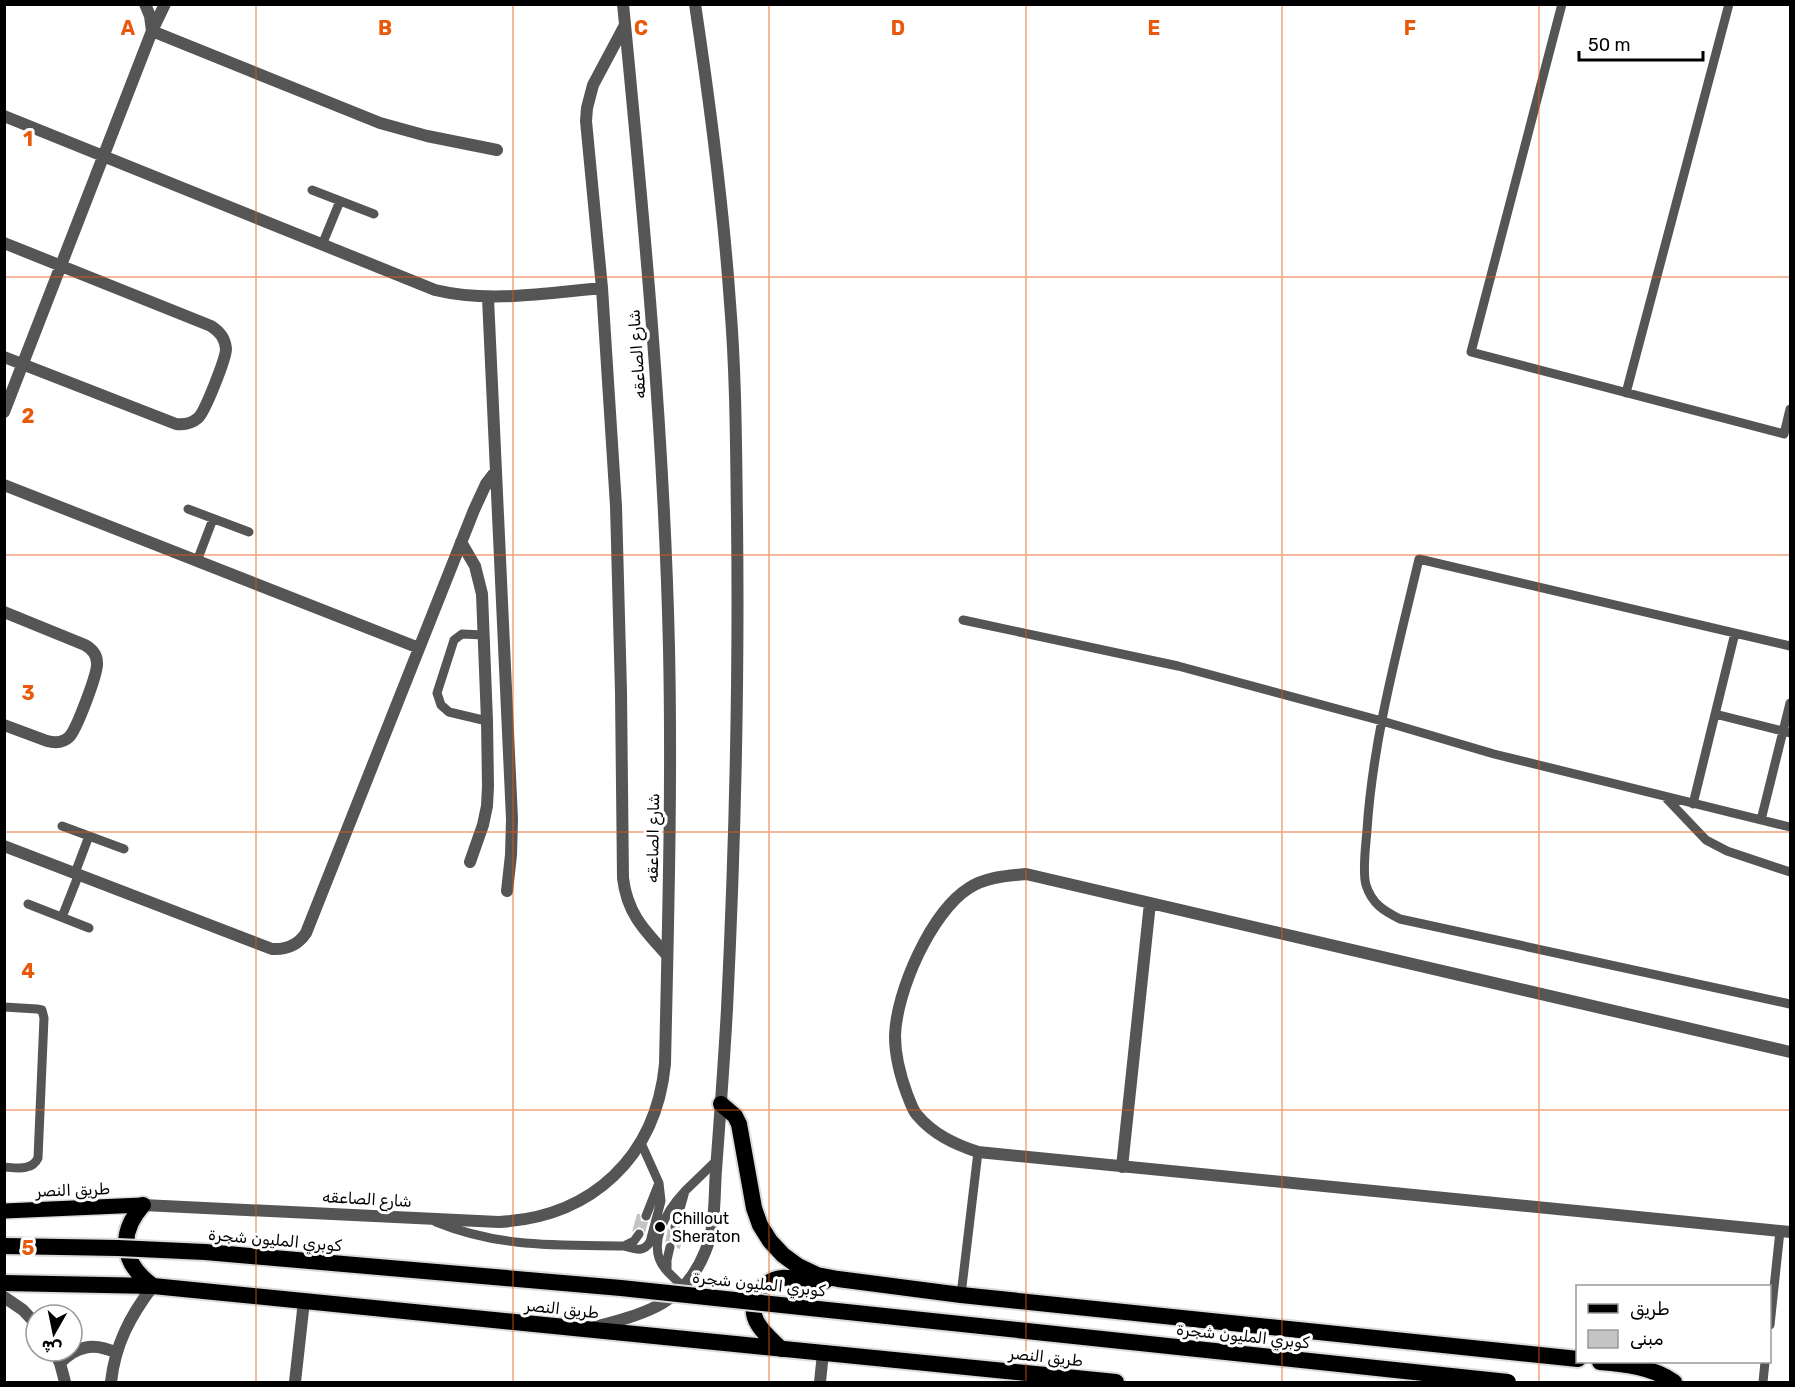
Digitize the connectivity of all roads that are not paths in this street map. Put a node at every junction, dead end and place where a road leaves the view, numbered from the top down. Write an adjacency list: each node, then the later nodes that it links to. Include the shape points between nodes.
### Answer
1 (145, 4): 8 (street)
2 (165, 4): 8 (street)
3 (623, 4): 7 (street, شارع الصاعقه)
4 (695, 4): 64 (street, via 725,237 736,446 735,803)
5 (1562, 4): 22 (lane, via 1471,352)
6 (1729, 4): 22 (lane)
7 (625, 25): 18 (street, via 597,75 587,108 586,134); 60 (street, شارع الصاعقه, via 648,278 664,527 671,743)
8 (152, 31): 10 (street, via 380,123); 11 (street)
9 (4, 116): 11 (street)
10 (496, 150)
11 (104, 156): 16 (street); 17 (street)
12 (312, 190): 13 (lane)
13 (340, 201): 14 (lane); 16 (lane)
14 (374, 214)
15 (4, 243): 17 (street)
16 (322, 245): 19 (street, via 435,290)
17 (61, 266): 21 (street); 21 (street, via 211,326 225,340 224,359 203,411 195,420 183,424)
18 (602, 288): 19 (street); 60 (street, via 616,506 624,891 631,911)
19 (488, 298): 25 (street)
20 (4, 357): 21 (street)
21 (23, 364): 24 (street)
22 (1626, 393): 23 (lane, via 1784,434)
23 (1791, 409)
24 (4, 412)
25 (496, 471): 30 (street); 55 (street, via 512,819)
26 (4, 485): 31 (street)
27 (188, 509): 28 (lane)
28 (213, 519): 29 (lane); 31 (lane)
29 (249, 532)
30 (461, 542): 35 (street, via 479,578); 37 (street)
31 (197, 561): 37 (street)
32 (4, 612): 42 (street, via 85,645 94,653 98,665 74,731 66,740 53,743)
33 (963, 620): 41 (lane, via 1178,666)
34 (1735, 633): 36 (lane); 39 (lane); 41 (lane, via 1419,558)
35 (484, 635): 40 (street); 40 (lane, via 462,634 454,640 437,693 441,705 449,712)
36 (1791, 646)
37 (419, 648): 54 (street, via 306,933 296,944 272,949)
38 (1791, 703): 43 (lane)
39 (1715, 714): 43 (lane); 45 (lane)
40 (487, 721): 52 (street, via 487,806)
41 (1382, 721): 44 (lane, via 1494,754); 61 (lane, via 1368,804 1365,854 1366,884 1378,907 1400,920)
42 (4, 724)
43 (1787, 732): 46 (lane)
44 (1665, 796): 45 (lane); 53 (lane, via 1706,840)
45 (1693, 804): 46 (lane)
46 (1761, 820): 48 (lane)
47 (62, 826): 49 (lane)
48 (1791, 827)
49 (89, 836): 51 (lane); 54 (lane)
50 (4, 846): 54 (street)
51 (124, 849)
52 (470, 862)
53 (1791, 872)
54 (77, 874): 58 (lane)
55 (507, 891)
56 (1150, 903): 63 (street); 66 (street, via 1026,874 996,877 970,887 954,900 930,933 910,971 901,999 895,1035 898,1071 915,1113 954,1144); 69 (street)
57 (28, 904): 58 (lane)
58 (62, 917): 59 (lane)
59 (89, 928)
60 (667, 955): 65 (street, شارع الصاعقه, via 664,1081)
61 (1791, 1004)
62 (4, 1007): 68 (lane, via 42,1010 44,1018 38,1158 30,1167)
63 (1791, 1052)
64 (721, 1104): 67 (street); 83 (highway, via 739,1124 754,1208 770,1241 798,1266)
65 (641, 1143): 70 (lane); 75 (street, شارع الصاعقه, via 603,1185 554,1212 499,1222)
66 (978, 1152): 69 (street); 87 (lane)
67 (717, 1160): 71 (lane); 86 (street, via 710,1240)
68 (4, 1167)
69 (1122, 1167): 77 (street)
70 (658, 1183): 74 (lane); 80 (lane, via 661,1201 650,1242 642,1250)
71 (685, 1191): 76 (lane); 82 (lane, via 674,1202 661,1227 659,1256)
72 (143, 1205): 73 (main road, طريق النصر); 75 (street, شارع الصاعقه); 85 (highway, via 128,1228 127,1254 132,1267)
73 (4, 1211)
74 (646, 1216)
75 (427, 1218): 80 (lane, via 480,1237 512,1243)
76 (675, 1227)
77 (1785, 1232): 91 (lane)
78 (639, 1234): 80 (lane)
79 (4, 1246): 106 (highway, كوبري المليون شجرة, bridge, via 205,1252 621,1288)
80 (624, 1246)
81 (670, 1247): 82 (lane)
82 (668, 1271): 86 (lane)
83 (838, 1279): 87 (highway); 94 (highway, via 780,1278 761,1289 754,1303 755,1319)
84 (4, 1283): 85 (highway, طريق النصر)
85 (153, 1286): 89 (highway, طريق النصر); 95 (street, via 128,1322)
86 (683, 1287): 92 (street, via 648,1312)
87 (961, 1294): 97 (highway)
88 (4, 1297): 90 (street)
89 (304, 1301): 92 (highway, طريق النصر); 103 (street)
90 (24, 1311)
91 (1771, 1319)
92 (585, 1329): 94 (highway, طريق النصر)
93 (84, 1348): 95 (street, via 96,1346)
94 (781, 1348): 96 (highway, طريق النصر)
95 (116, 1353): 102 (street)
96 (823, 1353): 104 (street); 105 (highway, طريق النصر)
97 (1576, 1359)
98 (60, 1363): 101 (street)
99 (1607, 1363): 107 (highway, via 1642,1368)
100 (1765, 1363): 108 (lane)
101 (65, 1383)
102 (111, 1383)
103 (295, 1383)
104 (820, 1383)
105 (1116, 1383)
106 (1508, 1383)
107 (1674, 1383)
108 (1763, 1383)

